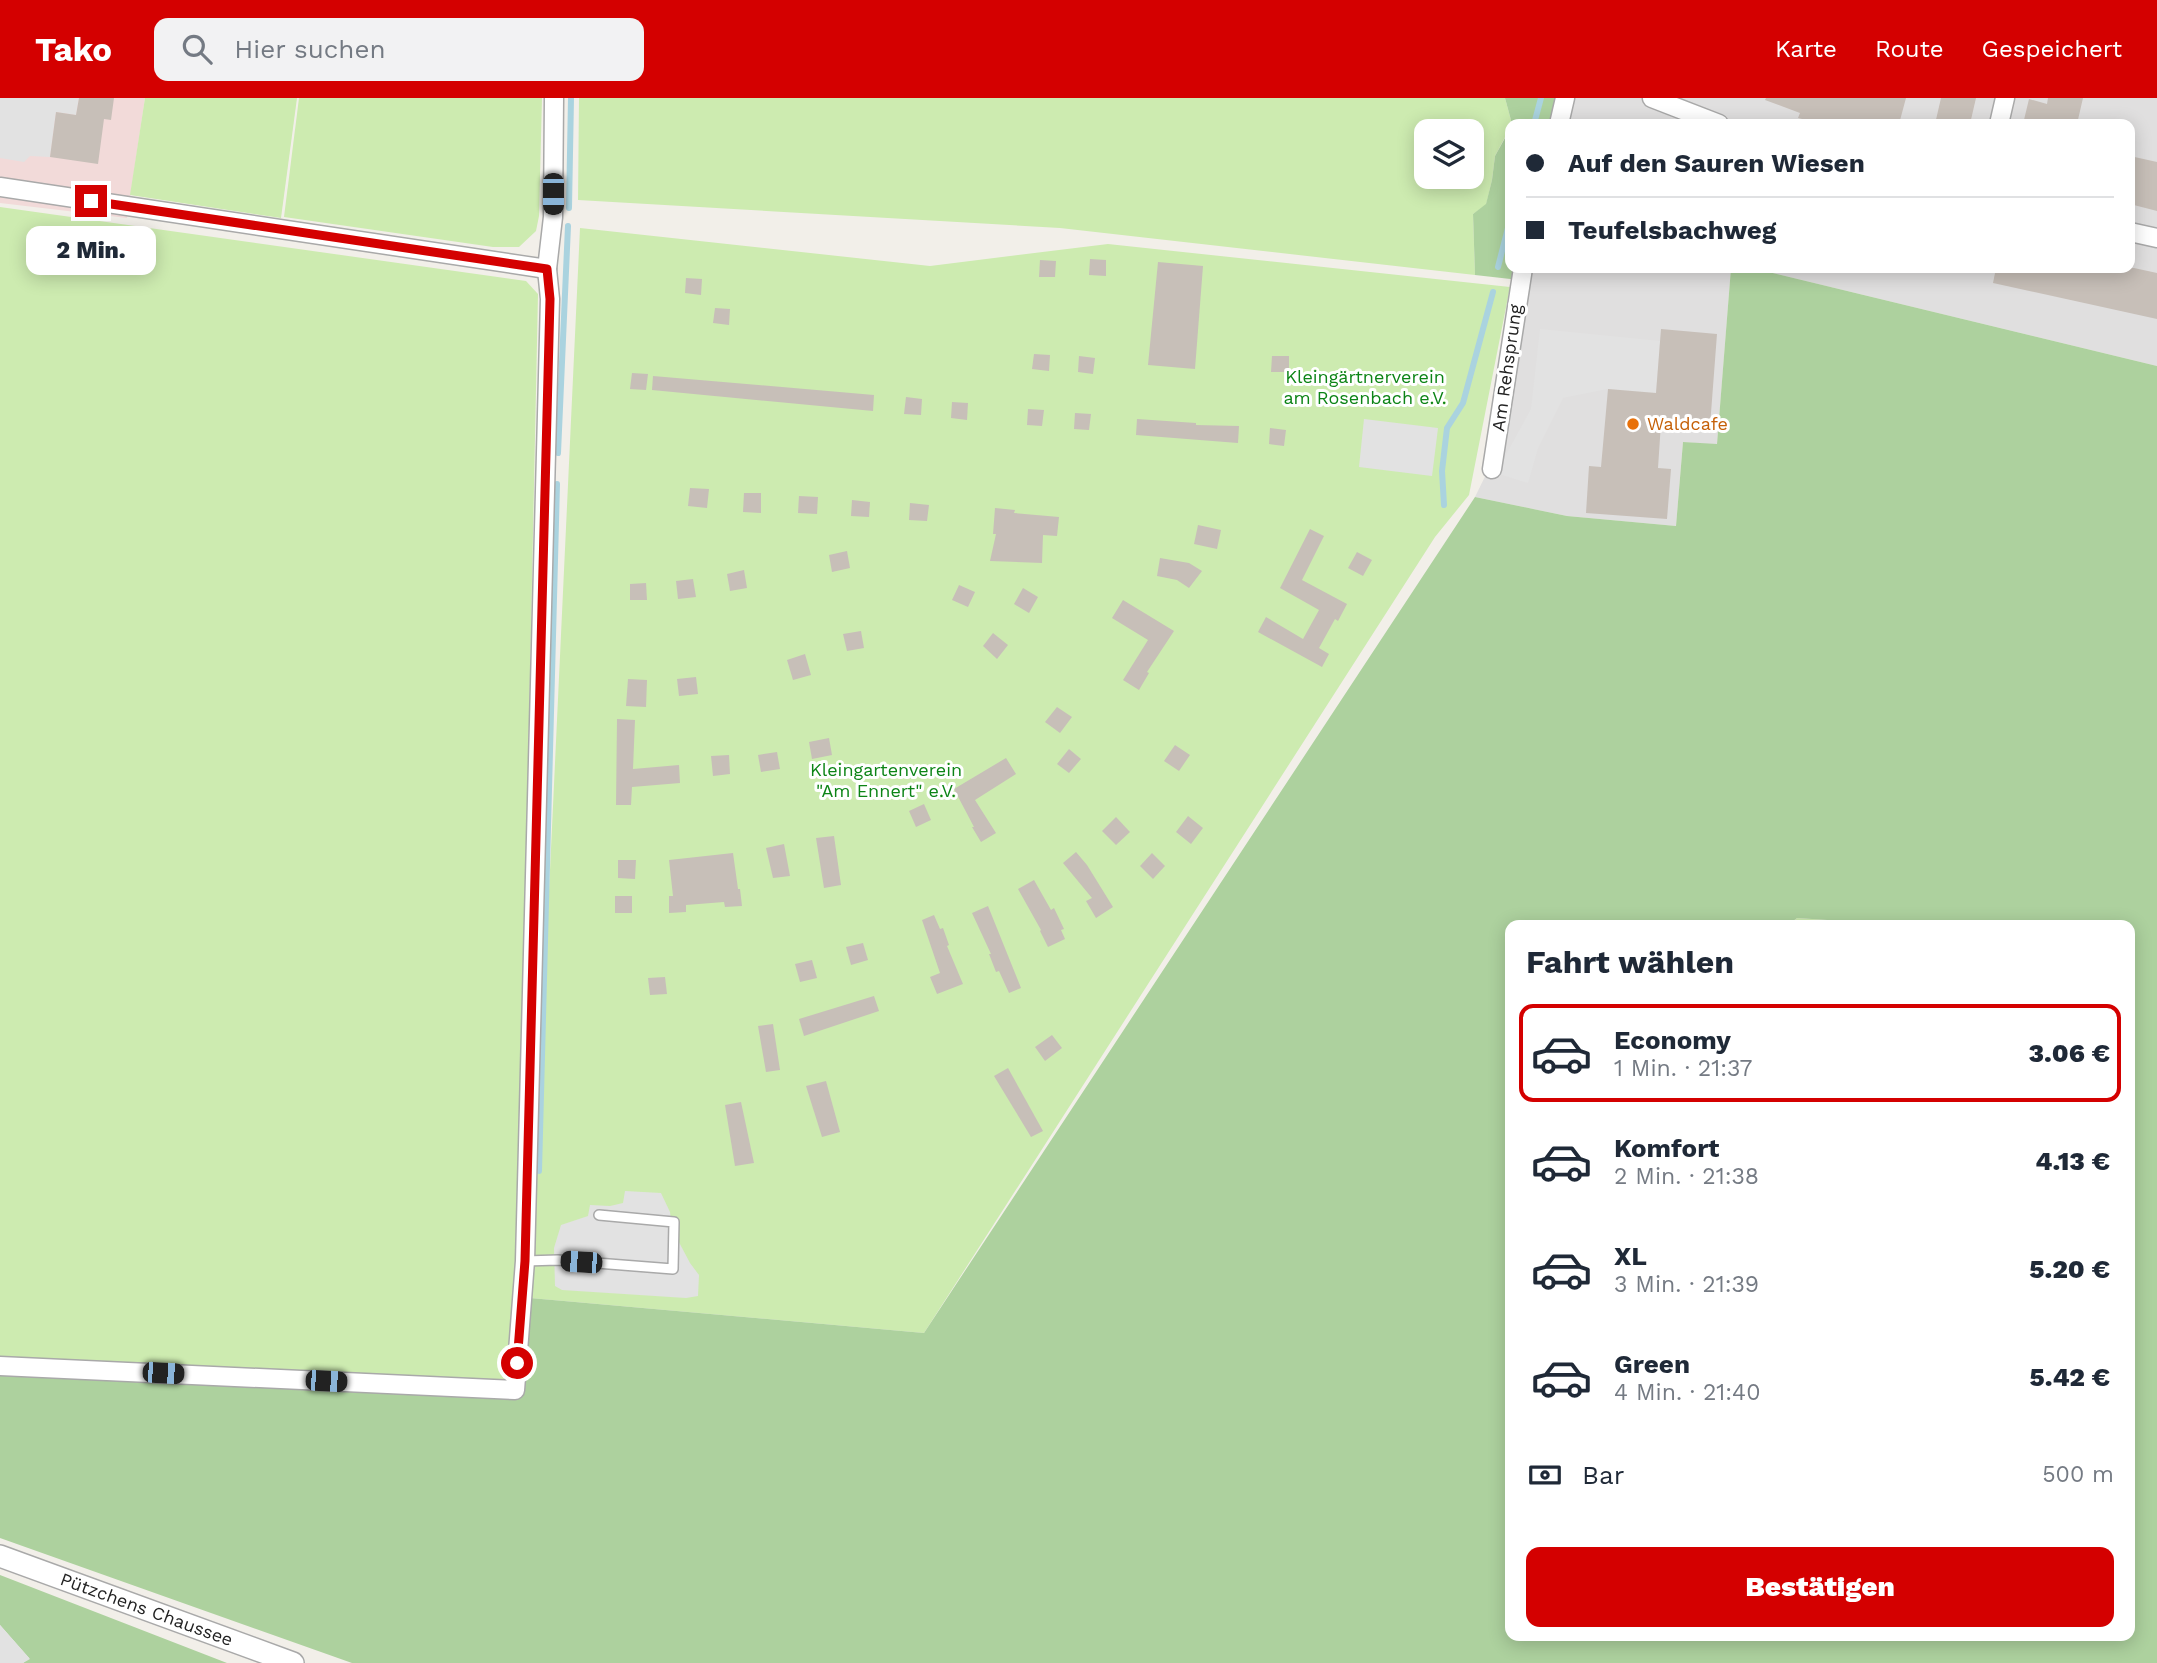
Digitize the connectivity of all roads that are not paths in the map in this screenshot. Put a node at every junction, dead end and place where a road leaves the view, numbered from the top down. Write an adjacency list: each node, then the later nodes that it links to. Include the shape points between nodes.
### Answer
1 (554, 98): 11 (street, via 553,217)
2 (1565, 98): 5 (street)
3 (1652, 98): 6 (street)
4 (2005, 98): 7 (street)
5 (1560, 119)
6 (1706, 119)
7 (2000, 119)
8 (0, 187): 11 (street)
9 (2135, 233): 10 (street)
10 (2157, 238)
11 (547, 269): 15 (street, via 550,299)
12 (1522, 273): 13 (street, Am Rehsprung)
13 (1492, 469)
14 (598, 1215): 15 (lane, via 674,1222 673,1269)
15 (525, 1261): 16 (street, via 515,1390)
16 (0, 1366)
17 (0, 1556): 18 (street, Pützchens Chaussee)
18 (293, 1663)

